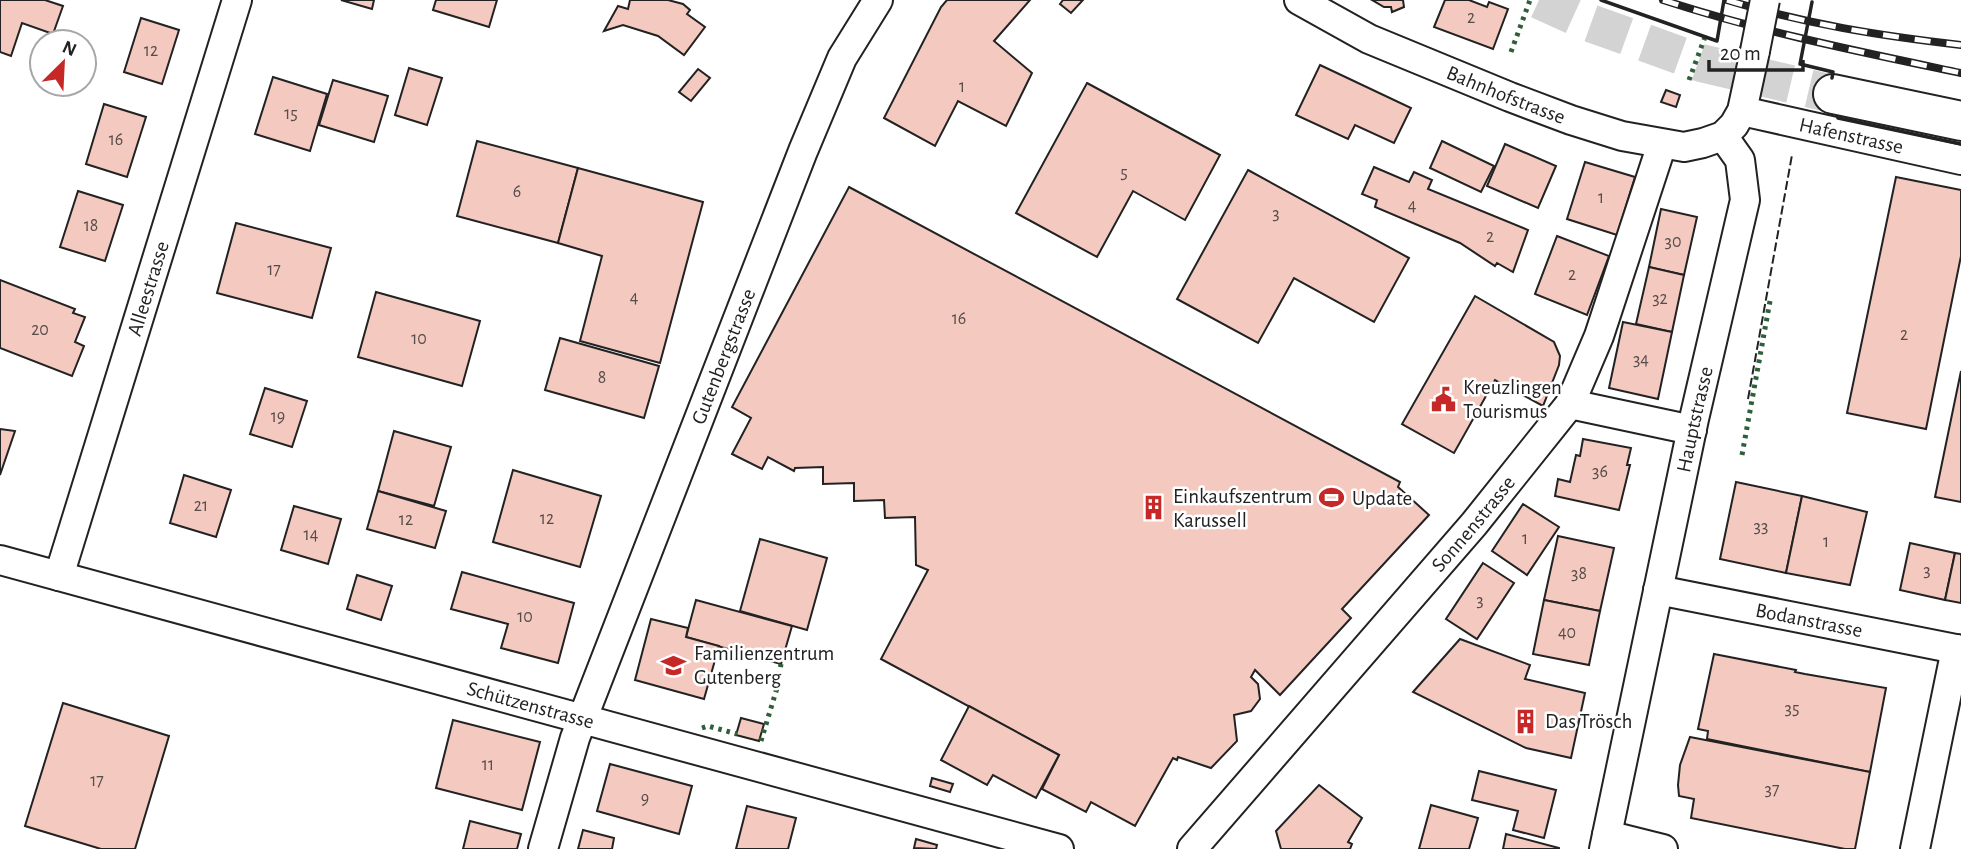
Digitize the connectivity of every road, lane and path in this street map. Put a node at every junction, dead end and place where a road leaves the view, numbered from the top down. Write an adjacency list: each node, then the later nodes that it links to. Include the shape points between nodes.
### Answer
1 (237, 0): 14 (street, Alleestrasse)
2 (878, 0): 17 (street, Gutenbergstrasse, via 842,58 803,151)
3 (1299, 0): 9 (street, Bahnhofstrasse, via 1369,39 1510,97 1622,136)
4 (1765, 0): 6 (street, bridge)
5 (1833, 94): 7 (main road, Hafenstrasse)
6 (1742, 111): 8 (street); 10 (street, Hafenstrasse)
7 (1961, 121)
8 (1723, 136): 9 (street, Bahnhofstrasse, via 1684,147); 12 (street, Hauptstrasse, via 1740,160 1745,200)
9 (1662, 144): 11 (street, Sonnenstrasse, via 1599,336)
10 (1961, 160)
11 (1570, 404): 12 (street); 21 (street, Sonnenstrasse, via 1474,524)
12 (1692, 430): 15 (street, Hauptstrasse)
13 (0, 560): 14 (street, Schützenstrasse)
14 (59, 576): 17 (street, Schützenstrasse)
15 (1658, 590): 16 (street, Bodanstrasse); 18 (street, Hauptstrasse)
16 (1958, 650): 23 (street)
17 (582, 719): 19 (street, Gutenbergstrasse); 20 (street, Schützenstrasse)
18 (1606, 842): 22 (street)
19 (543, 849)
20 (1059, 849)
21 (1192, 849)
22 (1663, 849)
23 (1915, 849)

